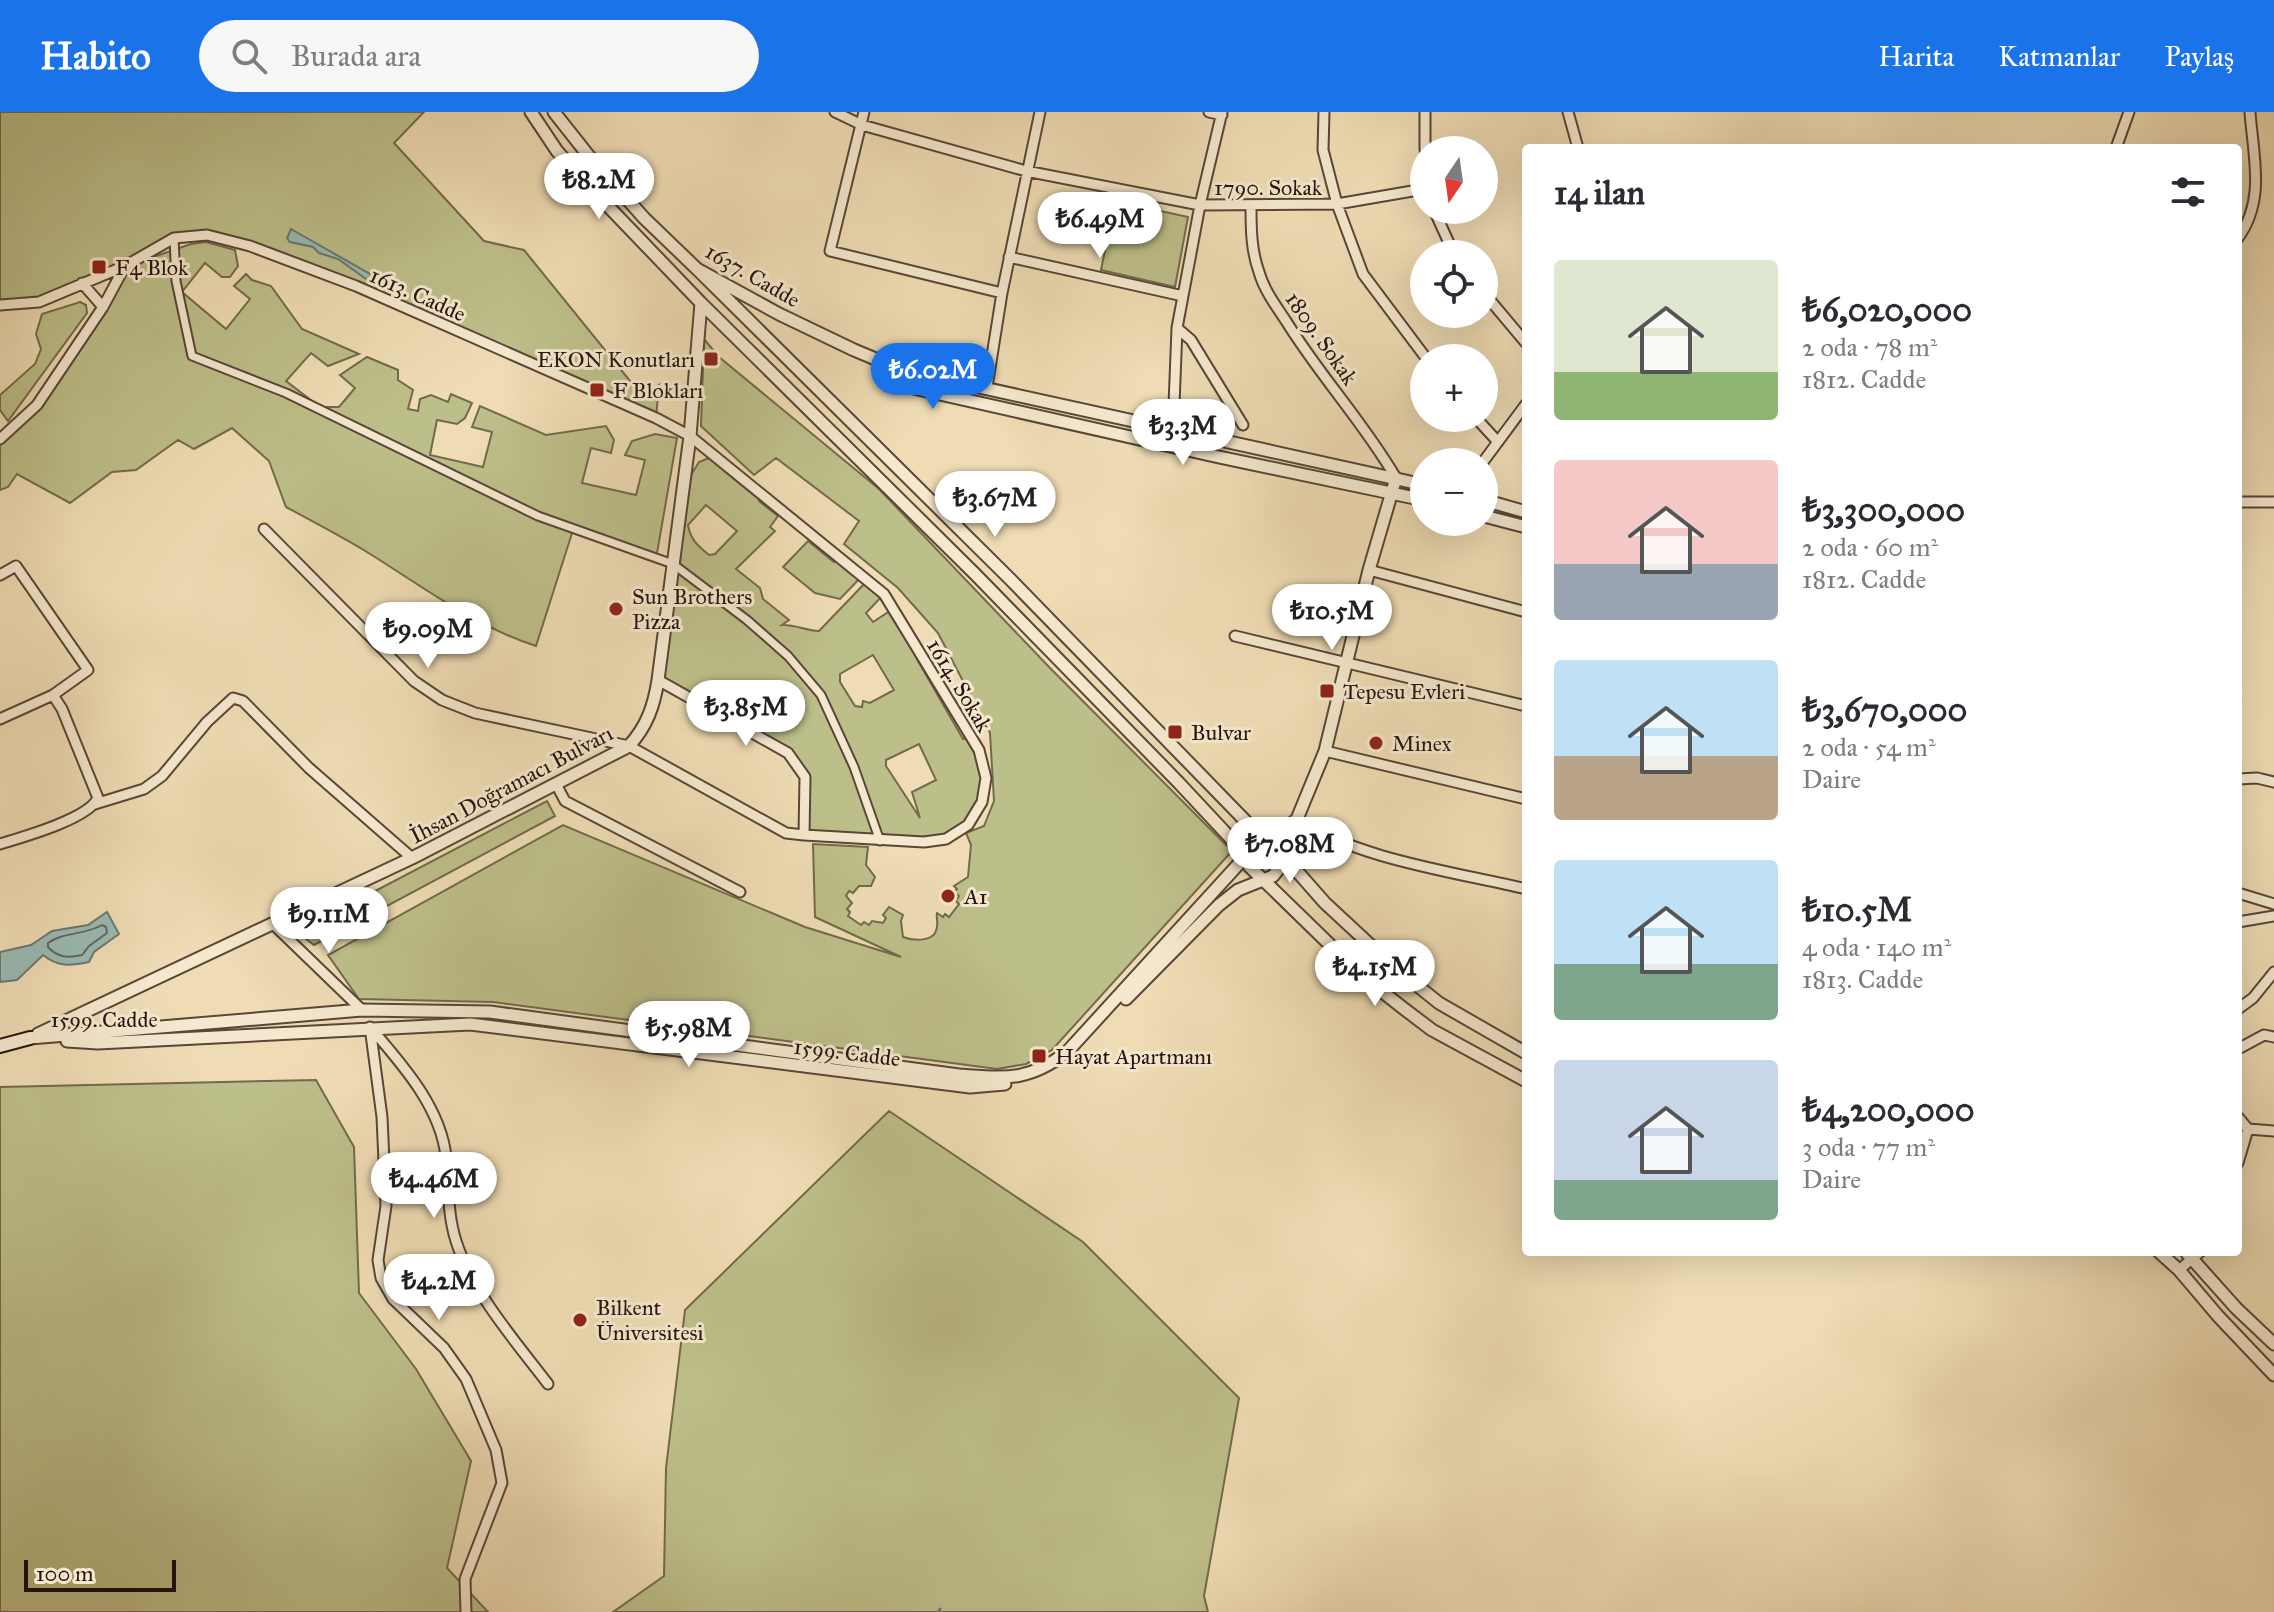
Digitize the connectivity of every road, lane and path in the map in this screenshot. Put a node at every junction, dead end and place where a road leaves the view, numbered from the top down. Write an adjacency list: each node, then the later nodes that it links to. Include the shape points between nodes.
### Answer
1 (531, 112): 30 (street, 1637. Cadde, via 557,151)
2 (554, 112): 26 (street, 1637. Cadde, via 644,218)
3 (835, 112): 13 (street, 1790. Sokak)
4 (864, 112): 13 (street)
5 (1040, 112): 17 (street)
6 (1209, 112): 12 (street)
7 (1324, 112): 19 (street, via 1323,150)
8 (1425, 112): 14 (street)
9 (1568, 112): 15 (street)
10 (2129, 112): 16 (street)
11 (2250, 112): 22 (street, via 2258,176)
12 (1222, 113): 20 (street)
13 (862, 125): 17 (street, 1790. Sokak); 28 (street, via 830,251)
14 (1425, 136)
15 (1577, 144)
16 (2117, 144)
17 (1026, 171): 20 (street, 1790. Sokak); 24 (street)
18 (1410, 191): 19 (street, 1790. Sokak)
19 (1337, 204): 21 (street, 1790. Sokak); 36 (street, via 1363,274)
20 (1200, 205): 21 (street, 1790. Sokak); 29 (street)
21 (1251, 205): 48 (street, 1809. Sokak, via 1251,239 1272,301)
22 (2242, 229)
23 (174, 238): 25 (street, 1613. Cadde); 44 (street, 1613. Cadde, via 207,235 250,246 356,286); 59 (street, via 176,281 192,356 286,393 538,516)
24 (1009, 257): 28 (street); 29 (street)
25 (125, 266): 27 (street, 1613. Cadde); 32 (street)
26 (697, 269): 38 (street, 1637. Cadde, via 897,368); 78 (street)
27 (82, 283): 31 (street, 1613. Cadde, via 39,302); 32 (street)
28 (1002, 293): 38 (street)
29 (1183, 296): 34 (street)
30 (701, 303): 44 (street, İhsan Doğramacı Bulvarı); 81 (street, 1637. Cadde, via 975,574)
31 (0, 305)
32 (103, 307): 45 (street, via 37,405)
33 (1498, 310): 35 (street)
34 (1177, 328): 41 (street, via 1191,340); 42 (street)
35 (1522, 338)
36 (1416, 344)
37 (891, 383): 39 (street)
38 (987, 387): 39 (street); 42 (street, 1637. Cadde)
39 (983, 405): 50 (street)
40 (1522, 409): 46 (street)
41 (1243, 425)
42 (1173, 431): 48 (street, 1637. Cadde)
43 (1489, 432): 46 (street)
44 (690, 436): 59 (street, İhsan Doğramacı Bulvarı); 79 (street, 1614. Sokak, via 884,594 979,750 986,778 982,802 968,825 946,839)
45 (0, 439)
46 (1498, 442): 47 (street)
47 (1494, 448)
48 (1396, 478): 49 (street, 1637. Cadde); 50 (street)
49 (1410, 482)
50 (1391, 493): 51 (street); 60 (street)
51 (1410, 497)
52 (2242, 502): 53 (street)
53 (2274, 502)
54 (1498, 504): 55 (street)
55 (1522, 511)
56 (1498, 520): 57 (street)
57 (1522, 526)
58 (264, 529): 69 (street, 1614. Sokak, via 414,681 442,700 475,713)
59 (673, 564): 65 (street, İhsan Doğramacı Bulvarı); 79 (street, via 788,656 821,695)
60 (1369, 570): 62 (street); 64 (street)
61 (0, 575): 66 (street, via 16,566 88,670)
62 (1522, 611)
63 (1235, 636): 64 (street)
64 (1348, 663): 67 (street); 70 (street)
65 (658, 680): 69 (street, İhsan Doğramacı Bulvarı, via 648,719); 77 (street, via 788,753 805,777)
66 (53, 695): 68 (street); 75 (street, via 98,798)
67 (1522, 705)
68 (0, 719)
69 (629, 746): 73 (street, İhsan Doğramacı Bulvarı); 77 (street, 1614. Sokak, via 786,833)
70 (1325, 751): 74 (street); 76 (street)
71 (2242, 779): 72 (street)
72 (2274, 782)
73 (556, 784): 82 (street, İhsan Doğramacı Bulvarı); 86 (street, via 565,801)
74 (1522, 798)
75 (95, 804): 80 (street); 82 (street, via 144,789 162,776 233,698 243,701 309,768)
76 (1297, 819): 78 (street); 83 (street); 85 (street, via 1353,845)
77 (804, 835): 79 (street, 1614. Sokak)
78 (1263, 839): 81 (street, via 1252,844); 83 (street)
79 (880, 841)
80 (0, 844)
81 (1245, 857): 84 (street); 94 (street, 1599. Cadde, via 1067,1052 1047,1067 1010,1078 490,1012)
82 (412, 858): 91 (street, İhsan Doğramacı Bulvarı)
83 (1284, 860): 84 (street, via 1279,871); 100 (street, via 1356,934 1439,1003)
84 (1265, 879): 95 (street, 1599. Cadde, via 1219,905 1072,1055 1048,1074 1015,1083 970,1087 470,1024); 101 (street, via 1392,999 1432,1030)
85 (1522, 888)
86 (740, 892)
87 (2242, 894): 88 (street)
88 (2274, 904)
89 (2274, 916): 90 (street)
90 (2242, 921)
91 (273, 924): 94 (street); 97 (street, İhsan Doğramacı Bulvarı)
92 (2274, 972): 93 (street)
93 (2242, 1006)
94 (362, 1010): 95 (street); 97 (street, 1599. Cadde)
95 (370, 1027): 97 (street, 1599. Cadde, via 98,1043); 112 (street, via 404,1066 432,1112 446,1153 456,1242 472,1279); 113 (street, via 386,1206 378,1260 381,1278 393,1299 444,1348 466,1379 496,1450 502,1483 465,1579)
96 (2274, 1037): 99 (street, via 2264,1035)
97 (30, 1038): 98 (main road, İhsan Doğramacı Bulvarı)
98 (0, 1046)
99 (2242, 1047)
100 (1522, 1051)
101 (1522, 1079)
102 (2242, 1122): 103 (street)
103 (2248, 1129): 104 (street); 105 (street)
104 (2274, 1131)
105 (2242, 1149)
106 (2163, 1256): 109 (street)
107 (2191, 1256): 109 (street)
108 (2195, 1256): 110 (street, via 2236,1308)
109 (2179, 1270): 111 (street)
110 (2274, 1344)
111 (2274, 1375)
112 (548, 1384)
113 (466, 1612)

